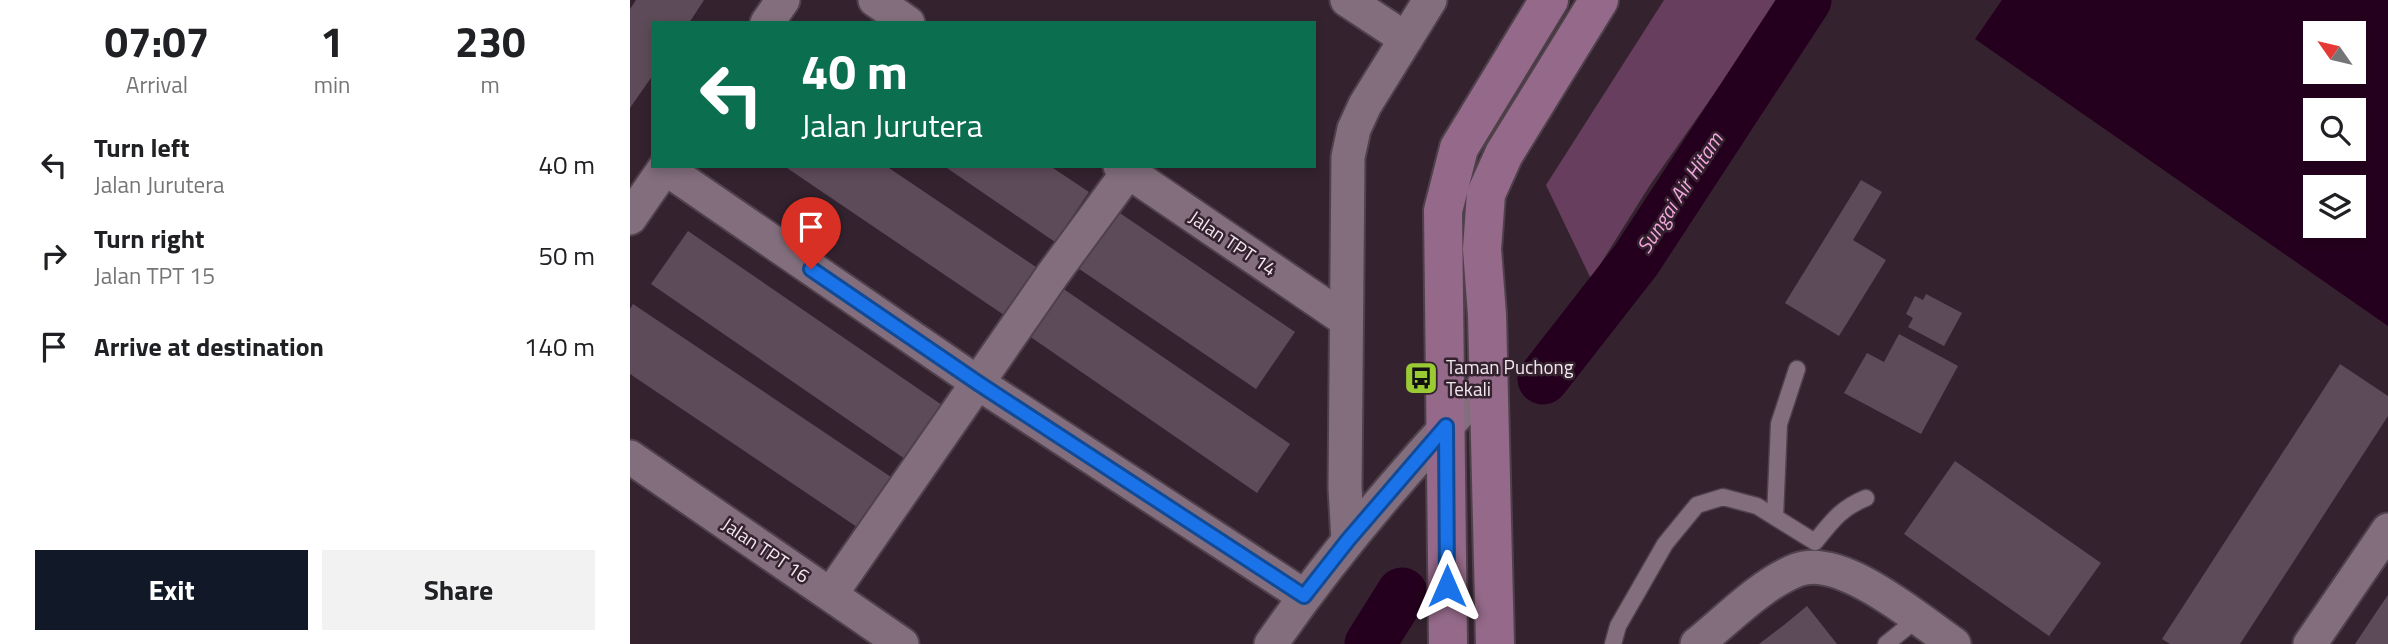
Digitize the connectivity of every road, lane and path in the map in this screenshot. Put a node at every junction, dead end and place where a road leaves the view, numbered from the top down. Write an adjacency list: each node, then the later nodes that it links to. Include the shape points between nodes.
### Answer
1 (783, 0): 7 (street)
2 (874, 0): 8 (street)
3 (1347, 0): 9 (street)
4 (1430, 0): 9 (street)
5 (1549, 0): 18 (main road, via 1459,148 1443,211)
6 (1599, 0): 16 (main road, via 1503,154 1486,194 1482,249)
7 (768, 21)
8 (905, 21)
9 (1406, 39): 14 (street, via 1354,129 1348,158)
10 (664, 168): 13 (street)
11 (666, 168): 17 (street)
12 (1124, 169): 14 (street, Jalan TPT 14); 17 (street)
13 (630, 218)
14 (1346, 320): 23 (street)
15 (1797, 369): 21 (lane, via 1779,424)
16 (1488, 382): 18 (street); 30 (main road)
17 (978, 383): 24 (street); 25 (street)
18 (1446, 426): 23 (street); 29 (main road)
19 (630, 457): 24 (street, Jalan TPT 16)
20 (1866, 498): 21 (lane, via 1847,506 1815,542)
21 (1776, 517): 31 (lane, via 1756,506 1723,498 1697,505 1665,544 1618,626)
22 (2388, 530): 35 (street)
23 (1348, 540): 25 (street)
24 (831, 594): 27 (street, Jalan TPT 16)
25 (1304, 596): 28 (street)
26 (1917, 619): 32 (street, via 1859,579 1829,569 1800,569 1771,584); 33 (lane); 34 (street)
27 (902, 644)
28 (1272, 644)
29 (1448, 644)
30 (1495, 644)
31 (1613, 644)
32 (1697, 644)
33 (1886, 644)
34 (1954, 644)
35 (2310, 644)

